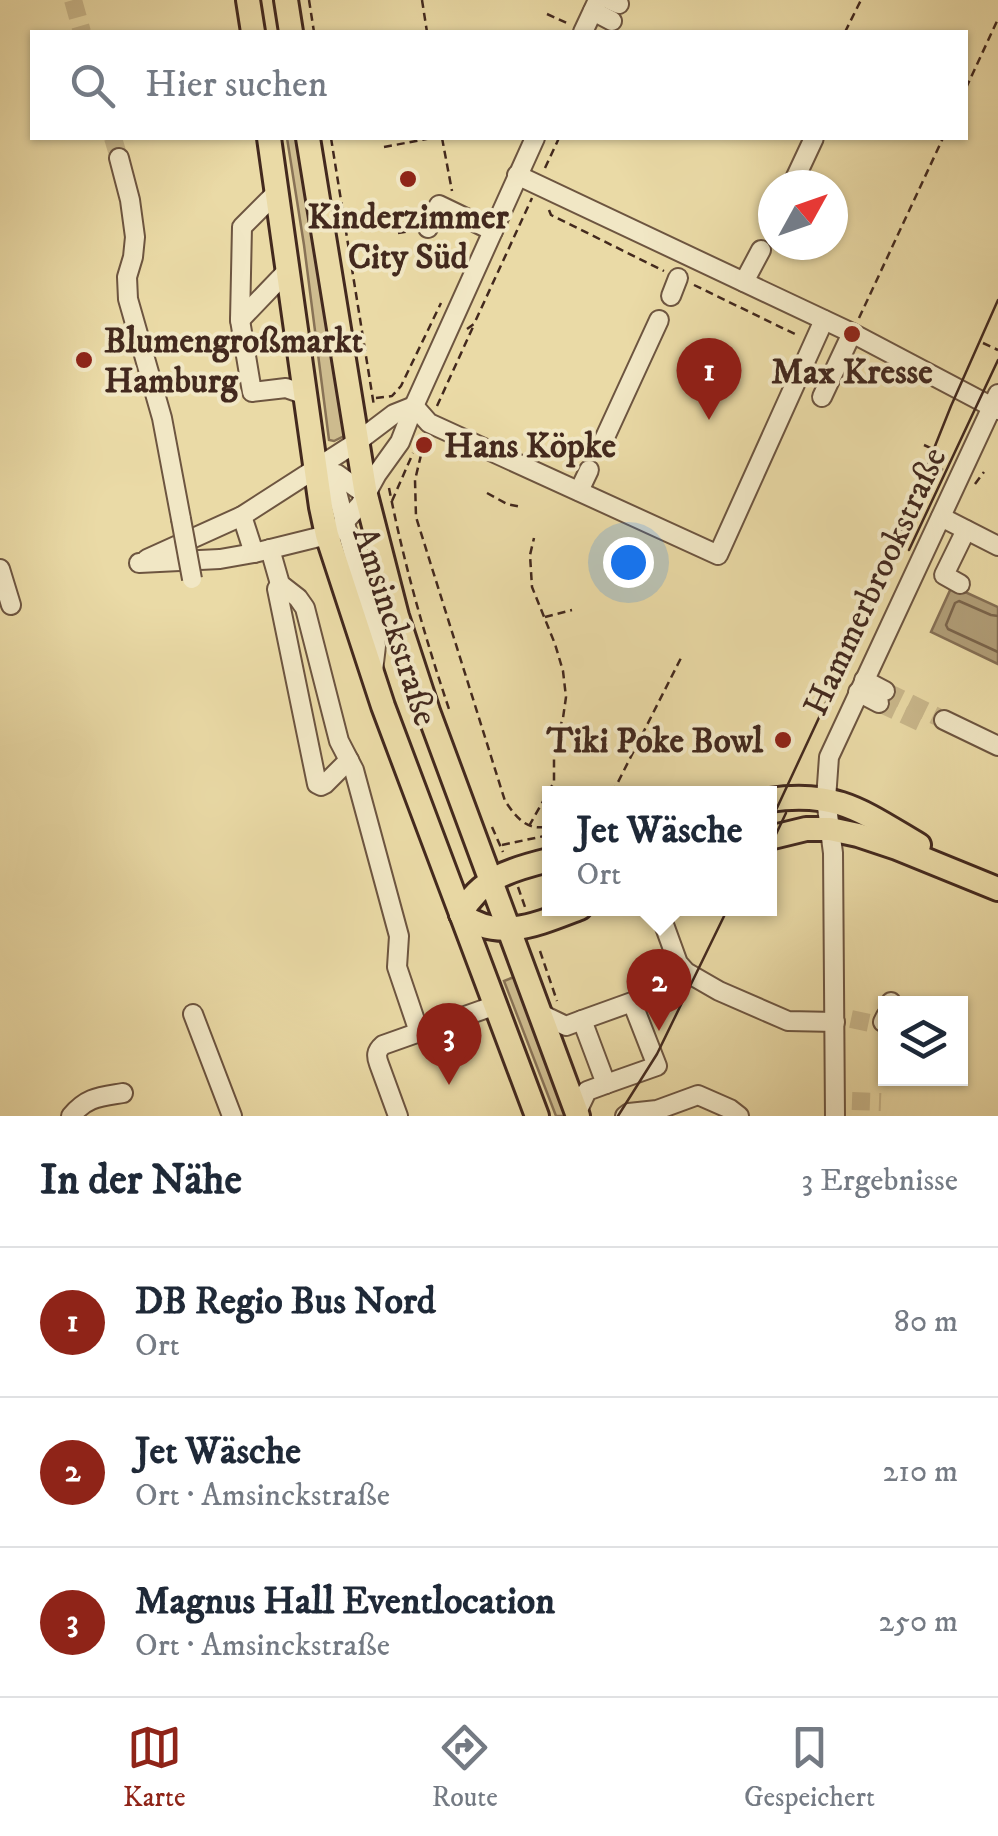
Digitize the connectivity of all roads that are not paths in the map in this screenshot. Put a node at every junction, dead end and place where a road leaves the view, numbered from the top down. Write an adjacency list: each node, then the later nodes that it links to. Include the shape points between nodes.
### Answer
1 (248, 0): 6 (main road)
2 (286, 0): 7 (main road)
3 (596, 6): 4 (street); 5 (street)
4 (613, 8)
5 (577, 28)
6 (253, 30)
7 (291, 30)
8 (269, 140): 15 (main road, Amsinckstraße)
9 (308, 140): 29 (main road, Amsinckstraße)
10 (534, 140): 14 (street)
11 (813, 140): 13 (street)
12 (119, 158): 42 (street, bridge, via 134,238 128,299 162,418)
13 (799, 170)
14 (518, 175): 17 (street); 20 (street)
15 (277, 192): 19 (main road, Amsinckstraße); 21 (street, via 242,227)
16 (428, 228): 17 (street, via 439,205)
17 (493, 230): 28 (street)
18 (758, 256): 20 (street)
19 (288, 270): 21 (street); 25 (main road, Amsinckstraße)
20 (744, 282): 23 (street)
21 (240, 320): 25 (street, via 252,392 286,388)
22 (660, 320): 30 (street)
23 (824, 320): 24 (street); 33 (street, via 718,555)
24 (852, 332): 26 (street); 27 (street)
25 (306, 396): 31 (main road, Amsinckstraße)
26 (822, 398)
27 (996, 404): 36 (street, Hammerbrookstraße)
28 (414, 406): 29 (street); 33 (street, via 429,424); 34 (street)
29 (357, 442): 31 (street); 34 (main road, Amsinckstraße)
30 (600, 446)
31 (316, 470): 34 (street, via 337,474); 35 (street); 37 (main road, Amsinckstraße)
32 (589, 470): 33 (street)
33 (579, 491)
34 (366, 494): 37 (street); 56 (main road, Amsinckstraße, via 428,711)
35 (242, 516): 40 (street); 40 (street, via 139,563)
36 (940, 518): 38 (street); 46 (street, Hammerbrookstraße)
37 (336, 529): 40 (street); 59 (main road, Amsinckstraße, via 373,677)
38 (966, 530): 39 (street); 44 (street, via 944,575)
39 (998, 546)
40 (262, 551): 43 (street)
41 (0, 568): 45 (street)
42 (192, 579)
43 (278, 580): 50 (street, via 304,608 339,741); 50 (street, via 317,784)
44 (960, 584)
45 (11, 605)
46 (861, 686): 47 (street); 52 (street, Hammerbrookstraße, via 829,757)
47 (882, 697)
48 (944, 720): 49 (street)
49 (998, 746)
50 (352, 765): 68 (street, via 399,936 397,967)
51 (777, 799): 52 (main road)
52 (826, 799): 53 (street, Hammerbrookstraße); 57 (main road, via 862,811)
53 (830, 828): 54 (main road); 57 (main road); 67 (street, Hammerbrookstraße)
54 (777, 836)
55 (542, 862): 56 (main road)
56 (501, 874): 59 (main road); 62 (main road, Amsinckstraße)
57 (974, 878): 58 (main road)
58 (998, 889)
59 (462, 914): 62 (main road); 63 (main road, Amsinckstraße)
60 (559, 916): 62 (main road)
61 (661, 916): 67 (street, via 686,972 788,1020)
62 (510, 931): 65 (main road, Amsinckstraße)
63 (496, 1005): 68 (street); 76 (main road, Amsinckstraße)
64 (192, 1014): 74 (street)
65 (541, 1014): 66 (street, via 566,1026); 72 (main road, Amsinckstraße)
66 (582, 1020): 69 (street); 69 (street, via 632,1002 657,1066)
67 (840, 1020): 71 (street, Hammerbrookstraße)
68 (419, 1032): 75 (street, via 382,1045 376,1056)
69 (606, 1084): 72 (street, via 587,1092)
70 (122, 1093): 73 (street, via 81,1104)
71 (841, 1106)
72 (578, 1114)
73 (71, 1116)
74 (232, 1116)
75 (398, 1116)
76 (538, 1116)
77 (624, 1116): 78 (street, via 698,1095)
78 (740, 1116)

